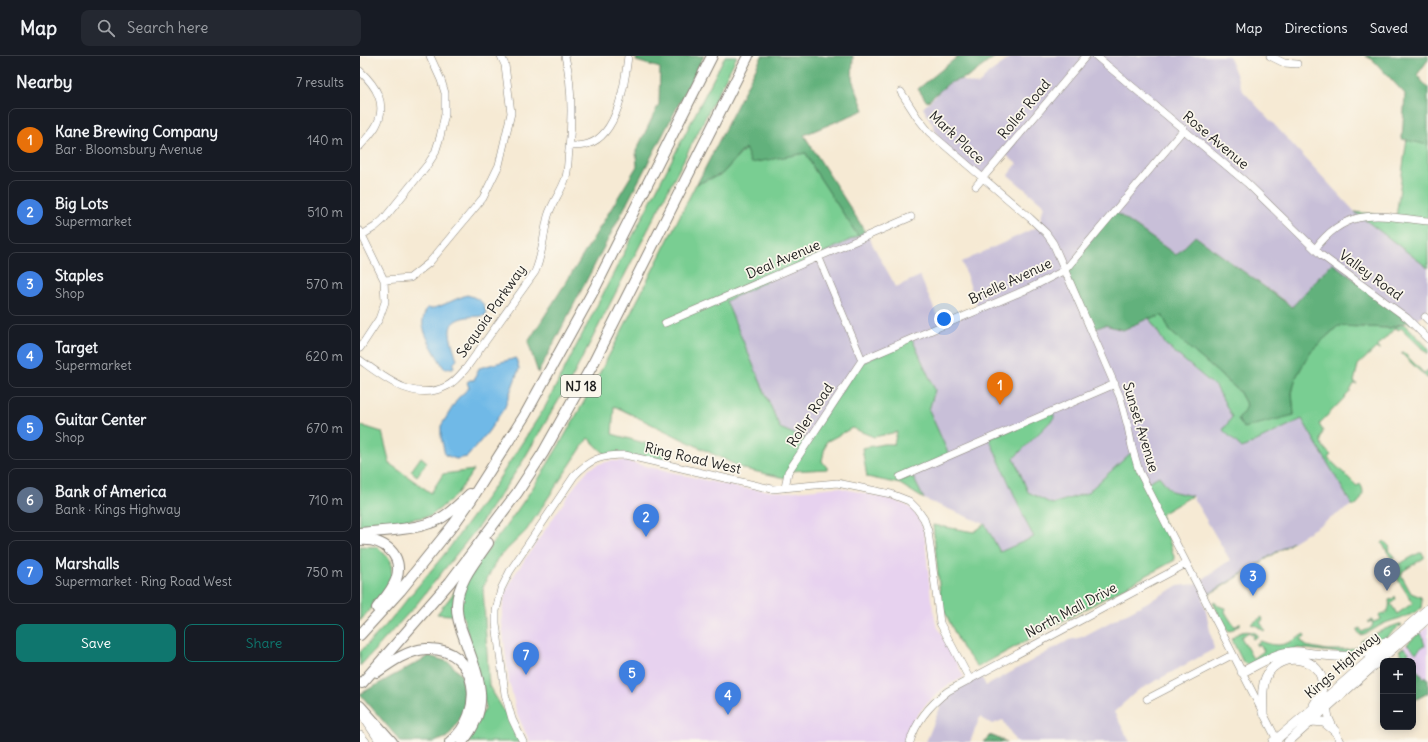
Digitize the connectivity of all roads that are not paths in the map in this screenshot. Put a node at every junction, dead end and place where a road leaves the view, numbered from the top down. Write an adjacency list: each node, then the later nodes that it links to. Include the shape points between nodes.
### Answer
1 (430, 56): 20 (street, via 445,93 445,114 437,148 428,164 383,220)
2 (501, 56): 24 (street, via 505,65 511,113 498,165 483,198 429,263 410,278)
3 (565, 56): 15 (street, Sequoia Parkway, via 570,80)
4 (628, 56): 15 (street, via 616,114 610,126 603,135 587,145)
5 (712, 56): 32 (highway, NJ 18, via 560,354)
6 (748, 56): 34 (highway, NJ 18, via 594,362 557,429)
7 (1086, 56): 16 (street, Roller Road)
8 (1096, 56): 13 (street, Rose Avenue)
9 (1270, 56): 10 (street, via 1284,63)
10 (1297, 64)
11 (360, 70): 14 (street, via 381,99 381,116 376,127)
12 (901, 92): 16 (street, Mark Place, via 929,132)
13 (1184, 129): 21 (street, Rose Avenue, via 1247,183); 23 (street, Brielle Avenue)
14 (360, 146)
15 (569, 146): 28 (street, Sequoia Parkway, via 566,178 549,213 541,256 535,272 456,379 447,386 434,390 413,391 391,382)
16 (983, 178): 17 (street, Roller Road); 23 (street, Sunset Avenue, via 1046,233)
17 (976, 186)
18 (911, 217): 22 (street, Deal Avenue)
19 (1428, 222): 21 (street, via 1376,216 1356,218 1333,229)
20 (361, 233): 24 (street)
21 (1315, 249): 26 (street, Valley Road)
22 (819, 258): 25 (street, Deal Avenue); 29 (street)
23 (1065, 270): 29 (street, Brielle Avenue, via 1030,288); 30 (street, Sunset Avenue)
24 (384, 280): 27 (street, via 385,302 379,319)
25 (665, 323)
26 (1427, 336)
27 (360, 348)
28 (360, 360)
29 (862, 360): 33 (street, Roller Road, via 788,472)
30 (1115, 384): 31 (street); 37 (street, Sunset Avenue, via 1139,471)
31 (900, 476)
32 (483, 481): 35 (highway, via 451,511 430,523); 42 (highway, NJ 18, via 428,557)
33 (785, 488): 45 (street, Ring Road West, via 837,483 900,497 917,509 928,531 940,623); 62 (street, Ring Road West, via 772,489 624,455 596,458 584,466 574,476 500,589 496,623 503,682 512,719)
34 (517, 493): 46 (highway, NJ 18, via 450,582); 61 (highway, via 467,575 458,597 458,616 480,683 481,695 476,719)
35 (360, 533)
36 (360, 540): 40 (highway, via 385,545 393,554 398,568 397,578 391,590)
37 (1186, 564): 43 (street, Sunset Avenue); 45 (street, North Mall Drive)
38 (1428, 609): 41 (main road, Kings Highway)
39 (1428, 618): 49 (main road, Kings Highway)
40 (360, 628)
41 (1400, 633): 44 (main road, via 1368,651 1351,657 1290,652); 50 (main road, Kings Highway)
42 (360, 635)
43 (1232, 655): 44 (street, Sunset Avenue); 47 (street)
44 (1242, 672): 52 (street, Sunset Avenue)
45 (970, 680): 63 (street, North Mall Drive, via 948,691 936,701 920,720)
46 (361, 684): 60 (highway, via 398,659 419,650 437,650 454,656 465,667 470,677 474,698 468,720 462,731)
47 (1147, 700)
48 (360, 706): 59 (highway)
49 (1327, 707): 53 (main road, Kings Highway); 54 (street)
50 (1312, 709): 52 (main road, via 1322,690 1320,676 1308,663 1291,659 1276,664 1266,675); 56 (main road, Kings Highway)
51 (360, 710): 58 (main road)
52 (1263, 713): 56 (street, Sunset Avenue)
53 (1312, 721): 54 (main road, via 1324,722); 64 (main road, Kings Highway)
54 (1335, 731): 65 (street)
55 (360, 736): 57 (main road)
56 (1276, 741)
57 (365, 742)
58 (381, 742)
59 (392, 742)
60 (450, 742)
61 (462, 742)
62 (523, 742)
63 (910, 742)
64 (1288, 742)
65 (1340, 742)

